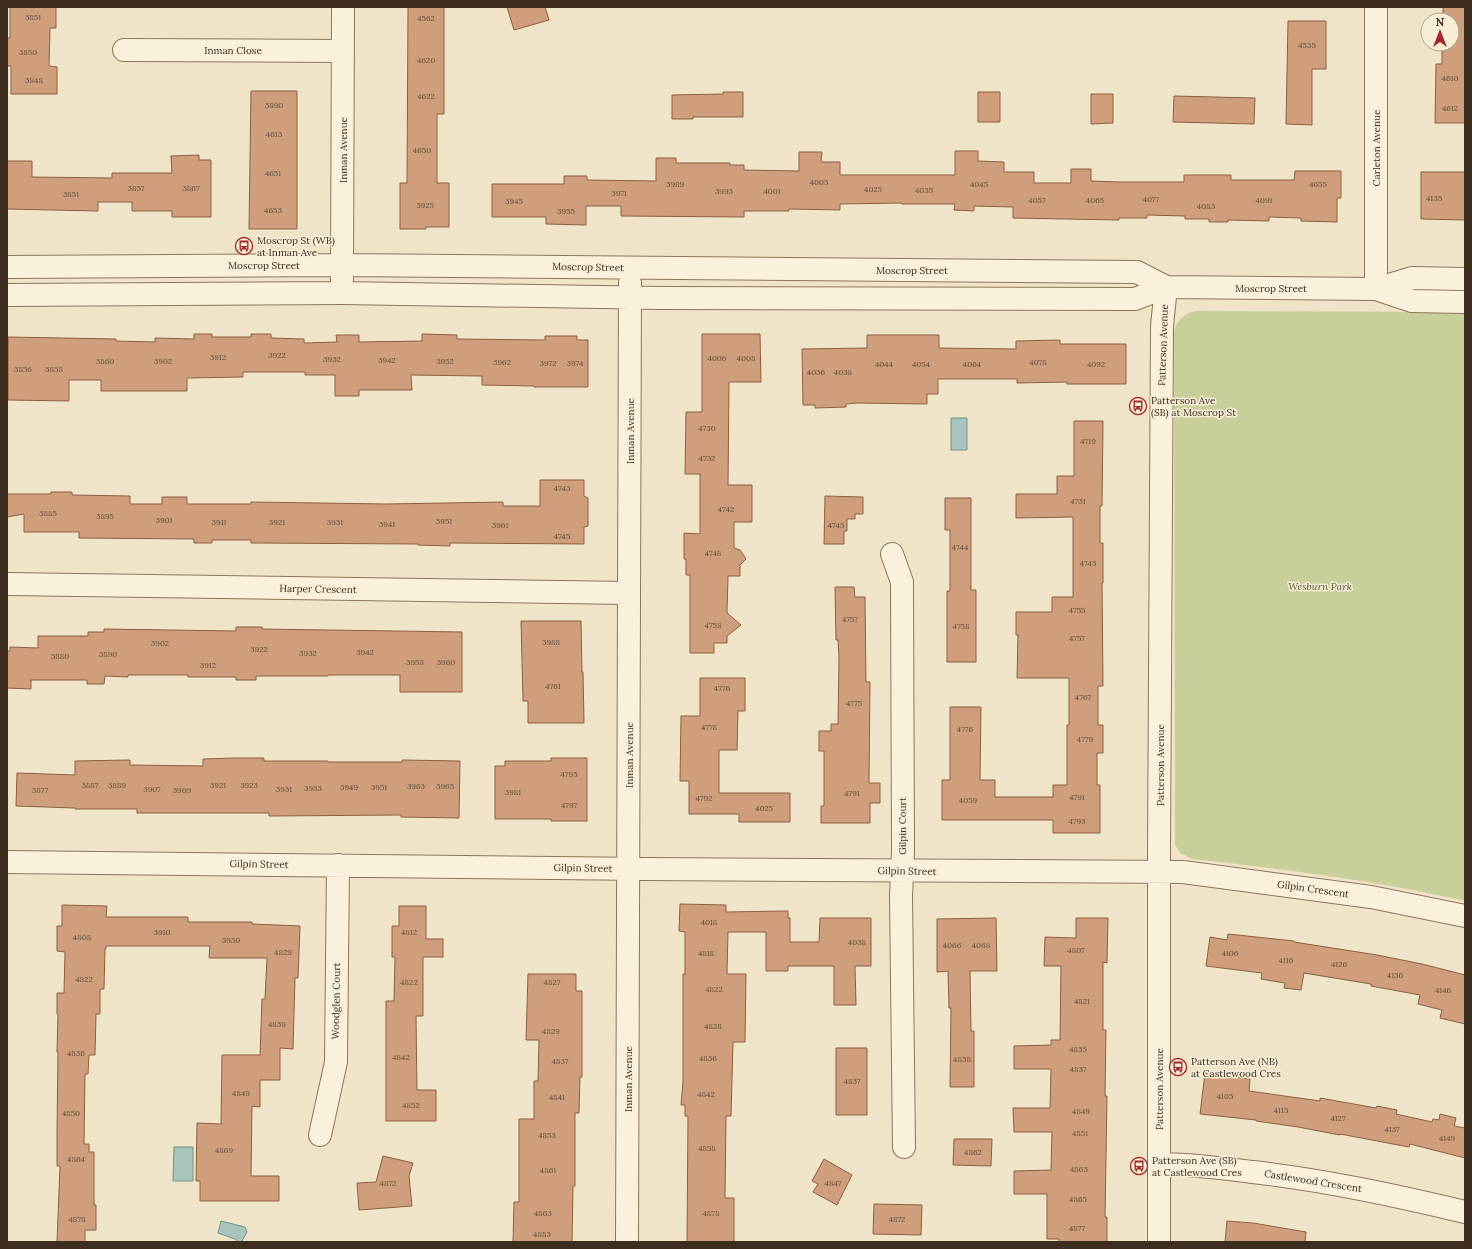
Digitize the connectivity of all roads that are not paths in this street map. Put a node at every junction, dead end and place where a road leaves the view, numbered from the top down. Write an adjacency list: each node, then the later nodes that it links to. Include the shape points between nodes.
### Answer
1 (342, 7): 4 (street, Inman Avenue)
2 (1376, 7): 10 (street, Carleton Avenue)
3 (124, 50): 4 (street, Inman Close)
4 (343, 51): 5 (street, Inman Avenue)
5 (342, 265): 6 (street, Moscrop Street); 7 (street, Moscrop Street); 11 (street, Inman Avenue)
6 (7, 267)
7 (630, 268): 9 (street, Moscrop Street, via 1137,272); 13 (street, Inman Avenue)
8 (1465, 279): 10 (street, Moscrop Street, via 1412,278)
9 (1166, 287): 10 (street, Moscrop Street); 13 (street, Moscrop Street, via 1135,299); 22 (street, Patterson Avenue, via 1162,333)
10 (1376, 289): 14 (street, Moscrop Street, via 1412,301)
11 (342, 292): 12 (street, Moscrop Street); 13 (street, Moscrop Street)
12 (7, 295)
13 (629, 298): 17 (street, Inman Avenue)
14 (1465, 302)
15 (892, 554): 21 (street, Gilpin Court, via 902,582)
16 (7, 584): 17 (street, Harper Crescent)
17 (629, 593): 20 (street, Inman Avenue)
18 (7, 862): 19 (street, Gilpin Street)
19 (338, 865): 20 (street, Gilpin Street); 24 (street, Woodglen Court, via 336,1062)
20 (629, 869): 21 (street, Gilpin Street); 28 (street, Inman Avenue)
21 (902, 871): 22 (street, Gilpin Street); 25 (street, Gilpin Court)
22 (1160, 871): 23 (street, Gilpin Crescent, via 1189,872 1371,897); 26 (street, Patterson Avenue)
23 (1465, 916)
24 (320, 1135)
25 (904, 1147)
26 (1159, 1164): 27 (street, Castlewood Crescent, via 1189,1164 1291,1176); 29 (street, Patterson Avenue)
27 (1465, 1212)
28 (628, 1242)
29 (1159, 1242)

